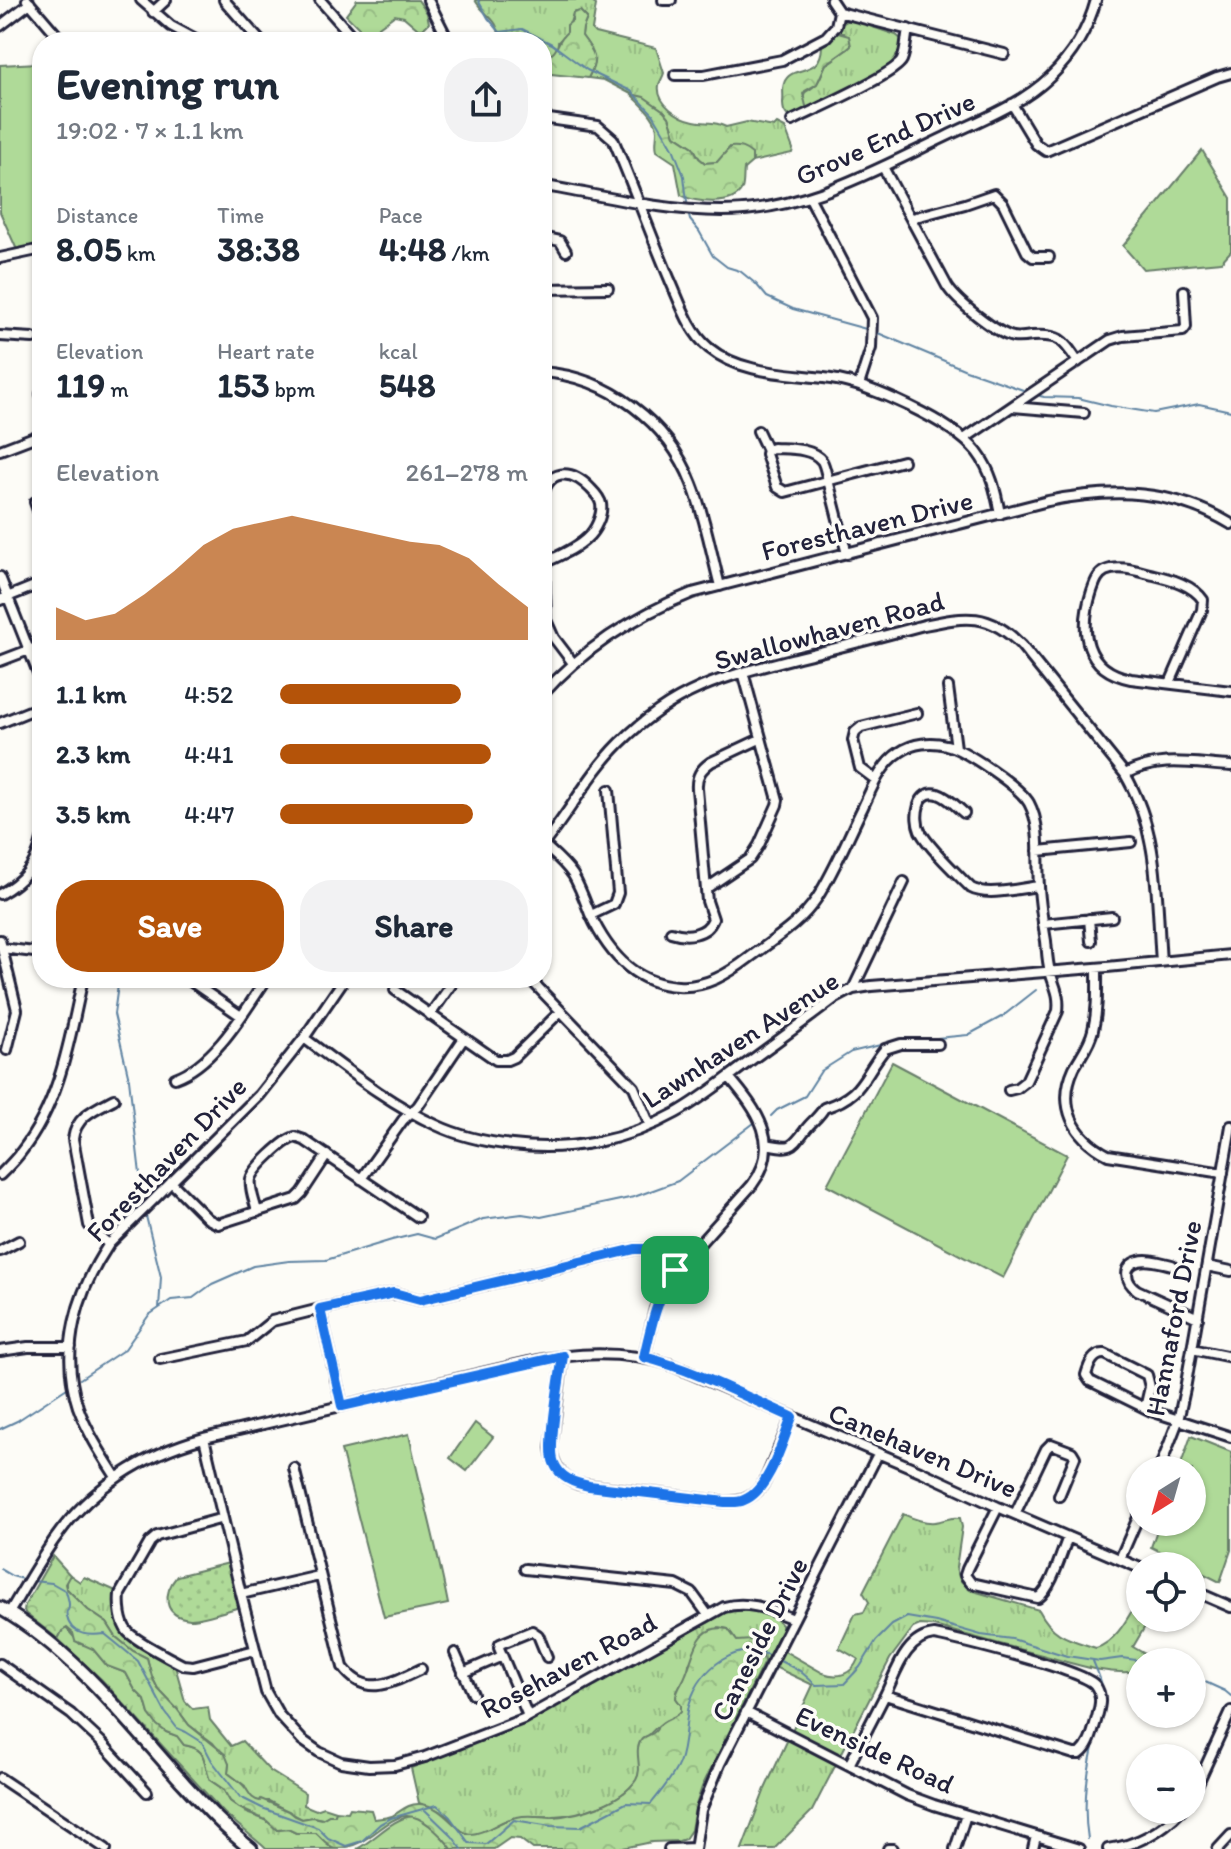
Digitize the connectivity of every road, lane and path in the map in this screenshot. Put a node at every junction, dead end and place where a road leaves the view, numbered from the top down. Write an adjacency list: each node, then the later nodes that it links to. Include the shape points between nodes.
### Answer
1 (141, 0): 11 (street)
2 (166, 0): 11 (street)
3 (224, 0): 17 (street)
4 (320, 0): 18 (street)
5 (428, 0): 19 (street)
6 (663, 0): 7 (street)
7 (671, 0)
8 (831, 0): 12 (street)
9 (1096, 0): 23 (street, Grove End Drive, via 1067,58)
10 (29, 2): 13 (street); 15 (street)
11 (153, 12): 16 (street)
12 (839, 12): 14 (street); 22 (street, via 826,37 782,60 704,75)
13 (0, 26)
14 (908, 29): 20 (street); 25 (street, via 896,67)
15 (54, 32)
16 (182, 32)
17 (252, 32)
18 (348, 32)
19 (444, 32)
20 (1004, 54)
21 (1231, 73): 23 (street, via 1046,151)
22 (675, 75)
23 (1012, 104): 26 (street, Grove End Drive)
24 (552, 119): 29 (street, via 604,130 613,139)
25 (792, 121)
26 (883, 167): 28 (street, Grove End Drive); 30 (street)
27 (552, 188): 29 (street, Grove End Drive)
28 (810, 198): 29 (street, Grove End Drive, via 722,211); 43 (street, via 872,318 871,348)
29 (639, 203): 43 (street, via 682,307 709,348 736,364)
30 (912, 218): 34 (street, via 994,194 1027,252); 41 (street, via 956,299 1006,335 1057,337)
31 (552, 239): 33 (street)
32 (32, 251): 35 (street)
33 (566, 251)
34 (1049, 257)
35 (0, 258)
36 (608, 288): 37 (street)
37 (552, 289)
38 (1184, 291): 41 (street, via 1183,331 1117,338)
39 (0, 336): 40 (street)
40 (32, 338)
41 (1078, 362): 44 (street)
42 (552, 374): 61 (street, via 617,395 668,440 694,488)
43 (859, 385): 49 (street)
44 (1012, 407): 45 (street); 49 (street)
45 (1084, 413)
46 (758, 431): 51 (street)
47 (0, 438): 50 (street)
48 (32, 438): 50 (street)
49 (964, 439): 56 (street, via 988,470)
50 (2, 449)
51 (767, 450): 54 (street, via 812,453 822,460); 54 (street, via 782,491)
52 (903, 461): 54 (street)
53 (552, 478): 59 (street, via 572,475 583,481 601,506 588,538)
54 (828, 480): 58 (street)
55 (1231, 511): 57 (street)
56 (1000, 514): 57 (street, Foresthaven Drive, via 1069,497 1121,493 1171,499); 58 (street, Foresthaven Drive)
57 (1228, 522)
58 (847, 554): 61 (street, Foresthaven Drive)
59 (552, 558)
60 (0, 577): 63 (street)
61 (720, 586): 69 (street, Foresthaven Drive, via 638,617)
62 (32, 587): 63 (street)
63 (4, 598): 66 (street)
64 (552, 634): 69 (street)
65 (32, 649): 66 (street)
66 (29, 650): 67 (street); 68 (street)
67 (32, 658)
68 (0, 661)
69 (573, 663): 72 (street, Foresthaven Drive)
70 (743, 672): 78 (street); 81 (street, Swallowhaven Road, via 937,622 980,618 1021,645); 85 (street, Swallowhaven Road, via 678,697 640,725 601,764)
71 (1170, 683): 71 (street, via 1121,677 1106,670 1091,652 1084,619 1101,573 1114,568 1161,577 1193,589 1203,600); 74 (street)
72 (552, 685)
73 (948, 687): 79 (street)
74 (1231, 691)
75 (32, 710): 77 (street)
76 (917, 713): 82 (street, via 855,732 860,768)
77 (0, 723)
78 (760, 739): 92 (street, via 778,800 775,811 750,859); 92 (street, via 711,762 698,775)
79 (956, 748): 82 (street, via 929,743 908,748 891,759); 87 (street, via 1025,797)
80 (1231, 766): 81 (street, via 1159,762)
81 (1125, 774): 103 (street, Swallowhaven Road, via 1151,842)
82 (876, 780): 94 (street, via 809,908 785,932 720,978 680,987 642,977 615,955)
83 (609, 790): 94 (street, via 618,893 614,904)
84 (964, 813): 91 (street, via 931,794 921,800 916,817 929,843 971,888 988,892)
85 (552, 832)
86 (1131, 842): 87 (street)
87 (1038, 851): 91 (street)
88 (552, 854): 94 (street, via 573,876)
89 (32, 865): 93 (street)
90 (904, 882): 112 (street)
91 (1039, 886): 97 (street)
92 (707, 888): 98 (street, via 713,916 706,930)
93 (0, 894)
94 (591, 915)
95 (1112, 917): 96 (street)
96 (1089, 919): 97 (street); 99 (street)
97 (1043, 924): 105 (street)
98 (671, 932)
99 (1091, 941)
100 (1, 944): 101 (street); 120 (street, via 17,1010)
101 (32, 951)
102 (1231, 955): 103 (street, Lawnhaven Avenue)
103 (1161, 962): 104 (street, Lawnhaven Avenue)
104 (1097, 968): 105 (street, Lawnhaven Avenue); 130 (street, via 1094,1028 1066,1099 1081,1135 1108,1155)
105 (1050, 972): 112 (street, Lawnhaven Avenue); 123 (street, via 1058,1011 1026,1081)
106 (81, 988): 131 (street, via 53,1094 22,1151)
107 (200, 988): 116 (street)
108 (260, 988): 116 (street)
109 (338, 988): 117 (street, Foresthaven Drive)
110 (449, 988): 115 (street)
111 (539, 988): 114 (street)
112 (853, 989): 121 (street, Lawnhaven Avenue)
113 (395, 990): 115 (street)
114 (561, 1011): 118 (street, via 507,1060 496,1060); 126 (street, via 634,1087)
115 (430, 1015): 118 (street)
116 (241, 1016): 122 (street, via 196,1068)
117 (304, 1038): 125 (street, Lawnhaven Avenue); 133 (street, Foresthaven Drive, via 259,1095)
118 (464, 1038): 125 (street)
119 (938, 1044): 128 (street, via 885,1049 855,1091 824,1108 798,1141 783,1147)
120 (7, 1050)
121 (729, 1077): 126 (street, Lawnhaven Avenue, via 689,1106); 128 (street, via 753,1105)
122 (175, 1078)
123 (1009, 1090)
124 (114, 1099): 137 (street, via 83,1117 73,1139 89,1225)
125 (412, 1113): 126 (street, Lawnhaven Avenue, via 460,1134 523,1147 580,1146); 132 (street)
126 (650, 1125)
127 (1231, 1126): 130 (street, Hannaford Drive)
128 (766, 1144): 141 (street, via 761,1174)
129 (327, 1155): 132 (street); 134 (street, via 299,1197); 134 (street, via 301,1138 288,1139 252,1176)
130 (1223, 1173): 140 (street, Hannaford Drive)
131 (0, 1175)
132 (361, 1179): 135 (street)
133 (171, 1182): 134 (street, via 215,1223); 137 (street, Foresthaven Drive)
134 (257, 1212)
135 (418, 1217)
136 (19, 1241): 138 (street)
137 (109, 1244): 145 (street, Foresthaven Drive, via 83,1289)
138 (0, 1251)
139 (1172, 1265): 144 (street, via 1137,1261 1127,1278 1137,1290)
140 (1207, 1266): 142 (street); 144 (street, Hannaford Drive)
141 (675, 1270): 143 (street, via 642,1249 420,1300 394,1293); 149 (street, via 655,1309)
142 (1231, 1271)
143 (320, 1309): 151 (street, via 272,1321 247,1341); 152 (street)
144 (1198, 1318): 146 (street, Hannaford Drive)
145 (71, 1347): 147 (street); 161 (street, Foresthaven Drive, via 79,1407)
146 (1192, 1349): 150 (street); 155 (street, Hannaford Drive)
147 (0, 1351)
148 (563, 1356): 149 (street, Canehaven Drive); 152 (street, Canehaven Drive); 154 (street, via 552,1457 559,1471 578,1484 745,1500 765,1481)
149 (644, 1357): 154 (street, Canehaven Drive)
150 (1231, 1357)
151 (160, 1359)
152 (342, 1406): 157 (street, Canehaven Drive)
153 (1145, 1408): 153 (street, via 1090,1381 1086,1375 1095,1356 1105,1354 1147,1375); 155 (street)
154 (792, 1417): 158 (street, Canehaven Drive)
155 (1178, 1421): 156 (street); 159 (street, Hannaford Drive)
156 (1231, 1437)
157 (204, 1438): 161 (street, Canehaven Drive, via 168,1448); 165 (street, Rosehaven Road)
158 (878, 1454): 163 (street, Canehaven Drive); 177 (street, Caneside Drive)
159 (1164, 1456)
160 (294, 1468): 171 (street)
161 (116, 1477): 175 (street, Canehaven Drive, via 70,1520)
162 (1059, 1496): 164 (street, via 1075,1457 1051,1444)
163 (998, 1507): 164 (street, Canehaven Drive); 167 (street, via 967,1569 971,1583 1041,1597)
164 (1015, 1514): 167 (street, Canehaven Drive)
165 (223, 1518): 172 (street, Rosehaven Road); 178 (street, via 150,1542 119,1603 130,1633 188,1666)
166 (1130, 1536): 168 (street)
167 (1068, 1537): 168 (street, Canehaven Drive)
168 (1120, 1559): 169 (street, Canehaven Drive)
169 (1126, 1562)
170 (525, 1569): 176 (street, via 676,1585 692,1593)
171 (319, 1576): 172 (street); 183 (street, via 348,1674 377,1686)
172 (241, 1594): 178 (street, Rosehaven Road)
173 (1206, 1596): 174 (street)
174 (1231, 1607)
175 (4, 1610): 200 (main road, via 77,1666)
176 (708, 1615): 177 (street, Rosehaven Road, via 745,1604); 189 (street, Rosehaven Road)
177 (794, 1619): 188 (street, Caneside Drive)
178 (255, 1650): 189 (street, Rosehaven Road, via 266,1692 279,1715 302,1740 341,1762 382,1766 409,1761)
179 (455, 1653): 184 (street)
180 (502, 1656): 181 (street, via 500,1644 532,1631); 184 (street); 189 (street)
181 (547, 1657)
182 (0, 1664): 193 (street, via 71,1714)
183 (421, 1669)
184 (463, 1673): 185 (street)
185 (473, 1694)
186 (885, 1695): 186 (street, via 911,1646 934,1635 1088,1679 1098,1690 1100,1705 1088,1746 1074,1754); 190 (street)
187 (1231, 1711): 191 (street)
188 (746, 1712): 190 (street, Evenside Road); 198 (street, Caneside Drive, via 707,1792)
189 (528, 1716)
190 (849, 1765): 194 (street, Evenside Road, via 907,1795)
191 (1206, 1767)
192 (0, 1778): 199 (street)
193 (147, 1792)
194 (966, 1815): 197 (street, Evenside Road); 202 (street)
195 (1167, 1824): 205 (street, via 1141,1841)
196 (1231, 1835): 206 (street)
197 (1036, 1836): 203 (street); 204 (street, Evenside Road)
198 (695, 1848): 201 (street)
199 (106, 1849)
200 (251, 1849)
201 (669, 1849)
202 (955, 1849)
203 (1033, 1849)
204 (1079, 1849)
205 (1108, 1849)
206 (1218, 1849)

